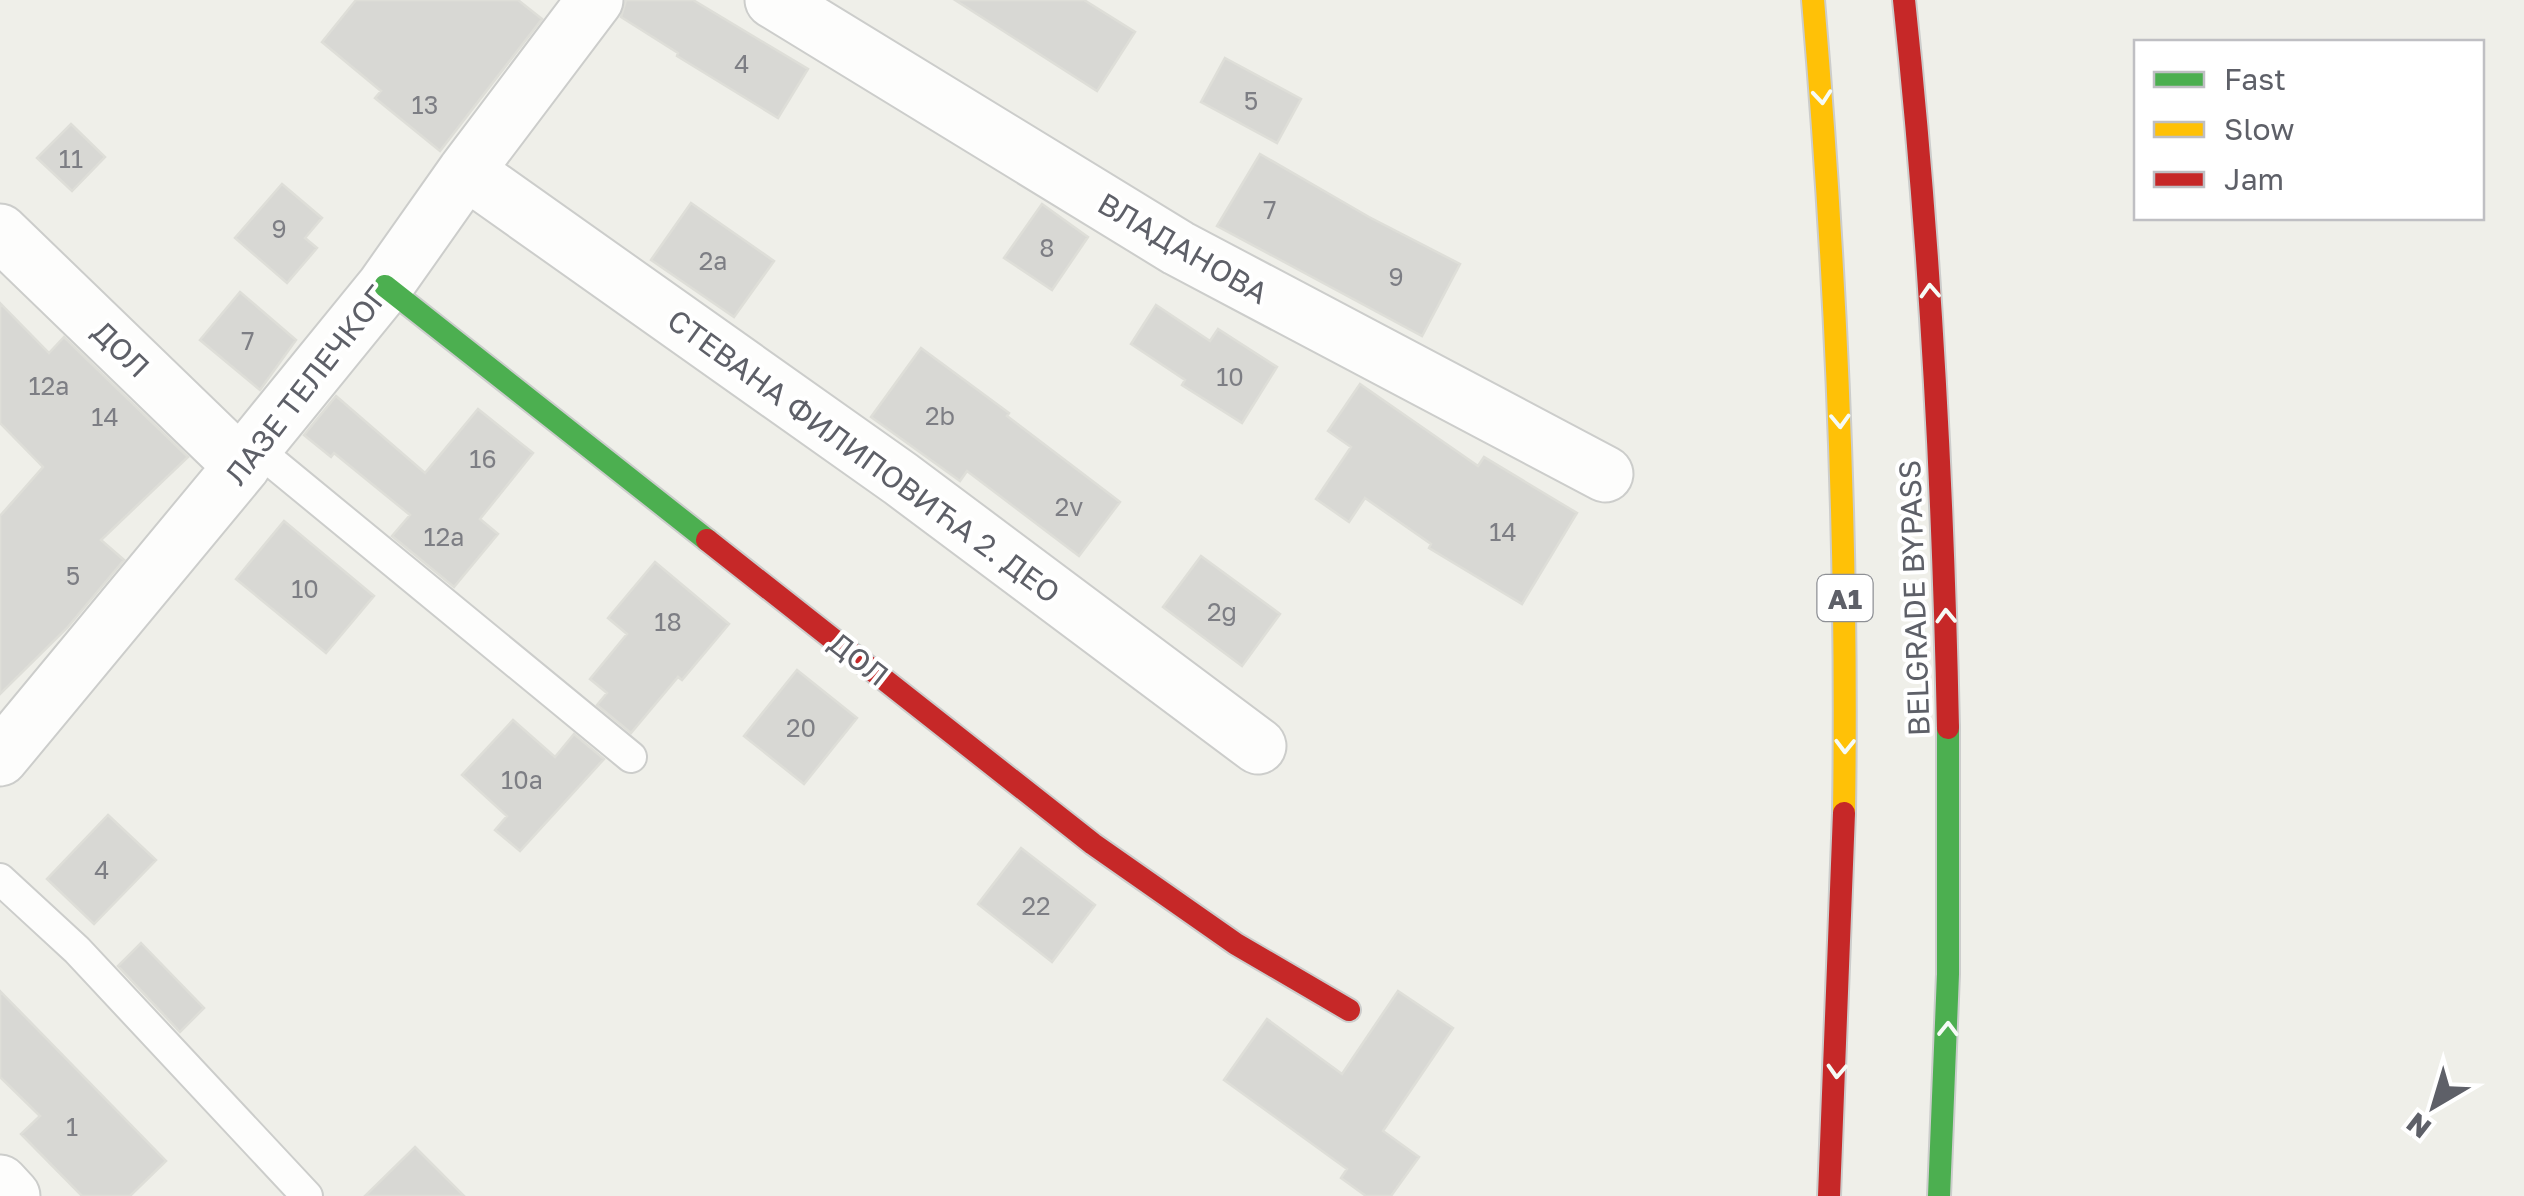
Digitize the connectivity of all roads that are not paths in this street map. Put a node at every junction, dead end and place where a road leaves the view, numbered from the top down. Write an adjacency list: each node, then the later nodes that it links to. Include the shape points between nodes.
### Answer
1 (595, 0): 5 (street, ЛАЗЕ ТЕЛЕЧКОГ)
2 (774, 0): 9 (street, ВЛАДАНОВА, via 1178,248)
3 (1813, 0): 18 (main road, A1, one-way to 18, via 1834,275 1846,640 1844,903)
4 (1904, 0): 19 (main road, BELGRADE BYPASS, one-way to 4, via 1951,902 1948,694 1928,246)
5 (466, 171): 7 (street, ЛАЗЕ ТЕЛЕЧКОГ); 10 (street, СТЕВАНА ФИЛИПОВИЋА 2. ДЕО, via 901,478)
6 (0, 232): 8 (street, ДОЛ)
7 (385, 286): 8 (street, ЛАЗЕ ТЕЛЕЧКОГ); 14 (main road, ДОЛ, via 1093,844 1236,944)
8 (248, 456): 11 (lane); 12 (street, ЛАЗЕ ТЕЛЕЧКОГ)
9 (1605, 474)
10 (1258, 746)
11 (631, 757)
12 (0, 758)
13 (0, 879): 17 (lane, via 77,950)
14 (1349, 1010)
15 (0, 1183): 16 (street)
16 (12, 1196)
17 (307, 1196)
18 (1829, 1196)
19 (1939, 1196)

